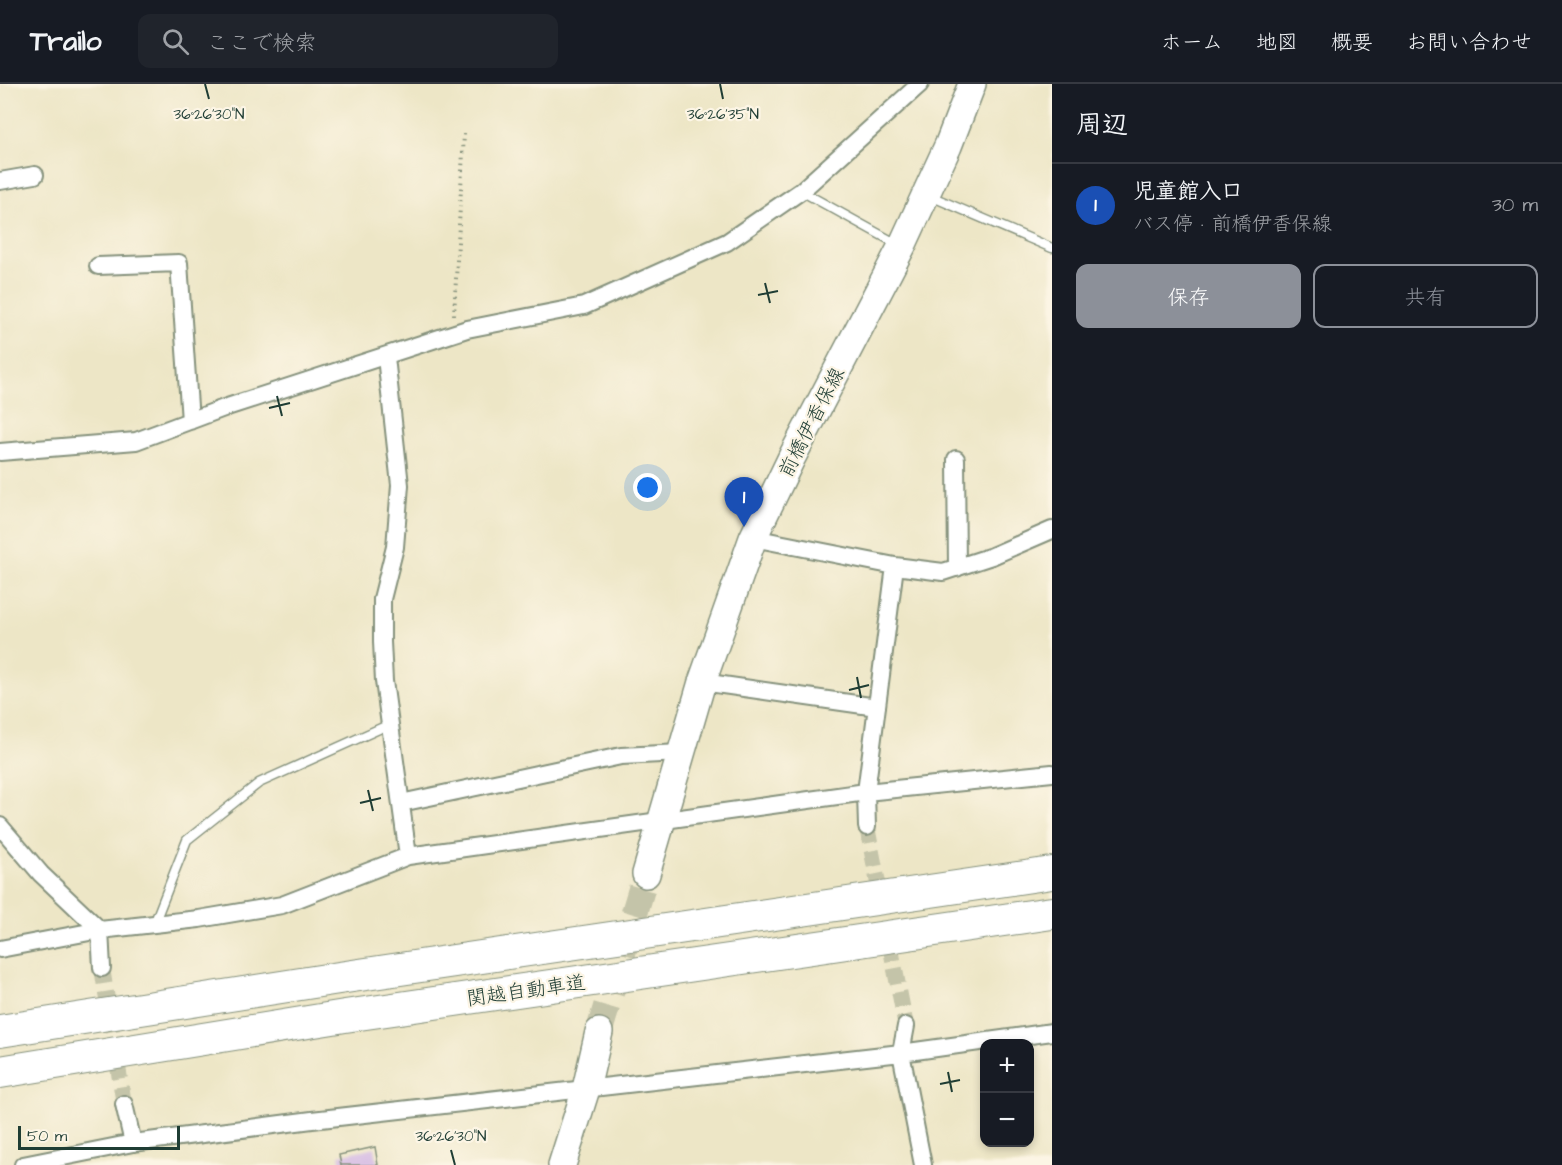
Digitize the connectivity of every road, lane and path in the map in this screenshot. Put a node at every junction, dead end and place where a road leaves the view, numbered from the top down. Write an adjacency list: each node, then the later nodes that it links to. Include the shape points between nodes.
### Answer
1 (920, 84): 6 (street)
2 (972, 84): 7 (main road, 前橋伊香保線)
3 (464, 134): 11 (path)
4 (35, 175): 5 (street)
5 (0, 181)
6 (801, 191): 8 (lane); 11 (street, via 727,242 584,306)
7 (926, 194): 8 (main road, 前橋伊香保線); 9 (lane)
8 (902, 246): 17 (main road, 前橋伊香保線)
9 (1052, 248)
10 (98, 266): 13 (street, via 179,263)
11 (453, 334): 12 (street)
12 (386, 357): 13 (street); 22 (street, via 400,484 395,547 381,615)
13 (190, 421): 14 (street, via 136,441)
14 (0, 452)
15 (956, 459): 19 (street)
16 (1052, 530): 19 (street)
17 (753, 538): 18 (street); 20 (main road, 前橋伊香保線)
18 (896, 566): 19 (street, via 943,572); 21 (street)
19 (957, 568)
20 (702, 682): 21 (street); 23 (main road, 前橋伊香保線)
21 (877, 707): 25 (street)
22 (390, 724): 26 (street); 34 (lane, via 259,783 187,840)
23 (681, 753): 26 (street, via 621,756); 27 (main road, 前橋伊香保線)
24 (1052, 773): 25 (street)
25 (866, 792): 27 (street); 29 (street)
26 (401, 803): 30 (street)
27 (661, 822): 30 (street); 32 (main road, 前橋伊香保線)
28 (0, 826): 35 (street, via 41,874)
29 (867, 826)
30 (408, 856): 34 (street, via 282,905)
31 (1052, 873): 39 (highway, 関越自動車道)
32 (646, 874)
33 (1052, 913): 43 (highway, 関越自動車道, via 345,1016)
34 (154, 924): 35 (street)
35 (100, 930): 36 (street); 37 (street)
36 (0, 949)
37 (102, 968)
38 (906, 1026): 42 (street)
39 (0, 1031)
40 (599, 1032): 44 (main road)
41 (1052, 1032): 42 (street)
42 (901, 1053): 44 (street); 49 (street)
43 (0, 1072)
44 (586, 1089): 46 (street); 48 (main road)
45 (124, 1104): 46 (street)
46 (134, 1143): 47 (street)
47 (22, 1165)
48 (562, 1165)
49 (923, 1165)

